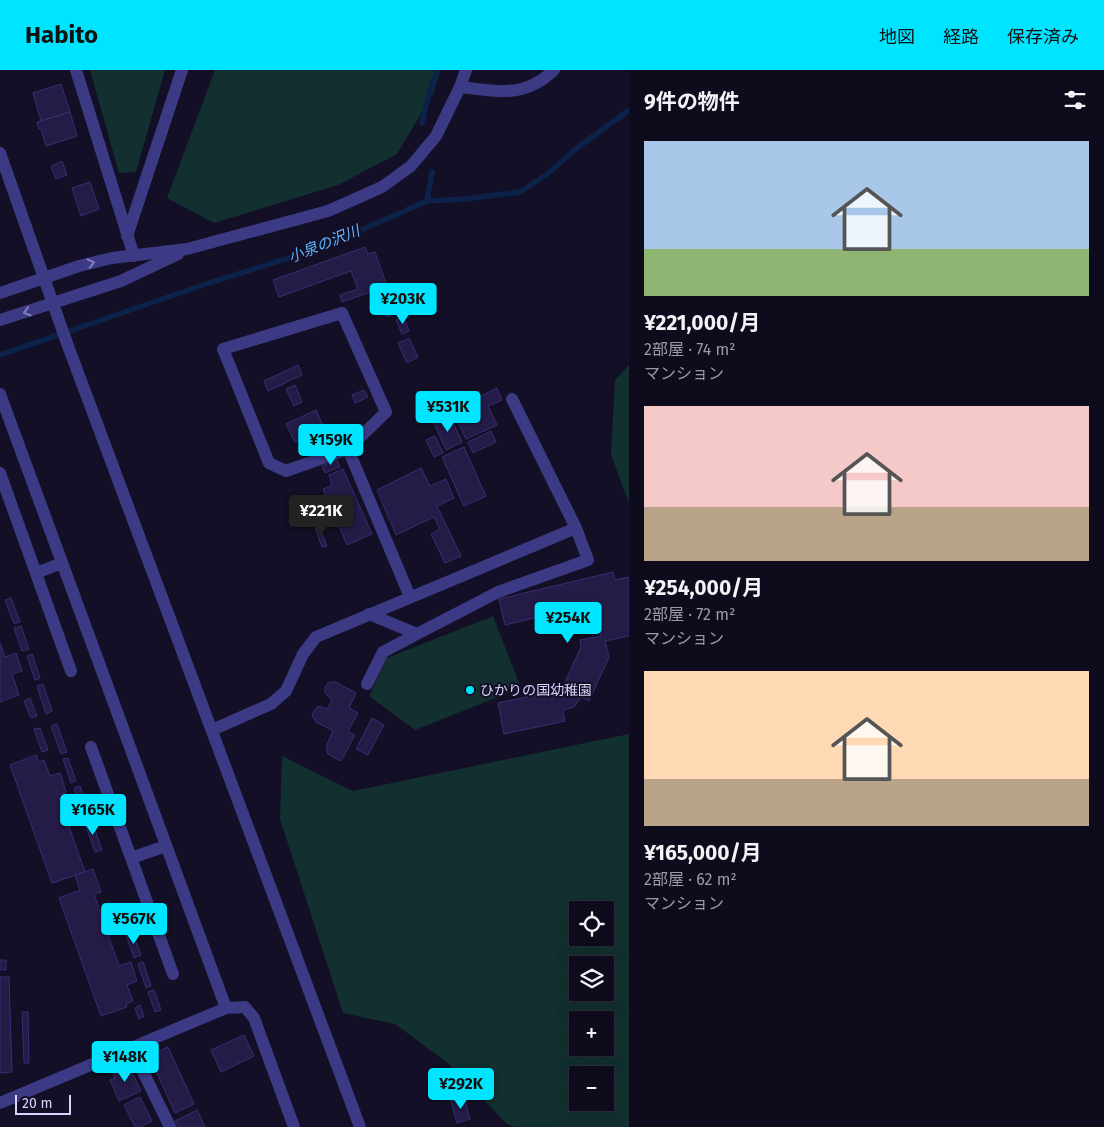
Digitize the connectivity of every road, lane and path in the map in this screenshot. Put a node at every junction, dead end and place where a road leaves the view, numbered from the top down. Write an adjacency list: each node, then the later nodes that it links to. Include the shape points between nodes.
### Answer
1 (76, 70): 7 (street)
2 (182, 70): 7 (street)
3 (466, 70): 5 (street)
4 (554, 70): 5 (street, via 526,90 503,92)
5 (460, 87): 8 (street, via 436,136 411,166 382,187 328,211)
6 (0, 152): 10 (street)
7 (127, 236): 9 (street)
8 (187, 249): 9 (street); 12 (street, via 121,281)
9 (134, 256): 10 (street, one-way to 9, via 79,266)
10 (45, 278): 11 (street); 12 (street)
11 (0, 293)
12 (54, 304): 13 (street, one-way to 13); 26 (street)
13 (0, 320)
14 (0, 394): 19 (street)
15 (512, 400): 18 (street)
16 (348, 449): 16 (street, via 386,412 342,313 223,349 269,463 286,471); 21 (street)
17 (0, 473): 20 (street)
18 (576, 528): 21 (street); 23 (street, via 588,560 498,592)
19 (62, 563): 20 (street); 28 (street)
20 (36, 573): 24 (street)
21 (410, 597): 22 (street)
22 (370, 614): 23 (street); 26 (street, via 316,637 303,654 286,691 271,704)
23 (417, 634): 25 (street, via 383,652)
24 (71, 671)
25 (367, 684)
26 (212, 730): 36 (street)
27 (91, 747): 29 (street)
28 (166, 846): 29 (street); 31 (street)
29 (131, 858): 30 (street)
30 (173, 974)
31 (226, 1008): 32 (street); 35 (street, via 245,1007 254,1018)
32 (131, 1047): 33 (street); 34 (street)
33 (0, 1103)
34 (170, 1127)
35 (294, 1127)
36 (360, 1127)

